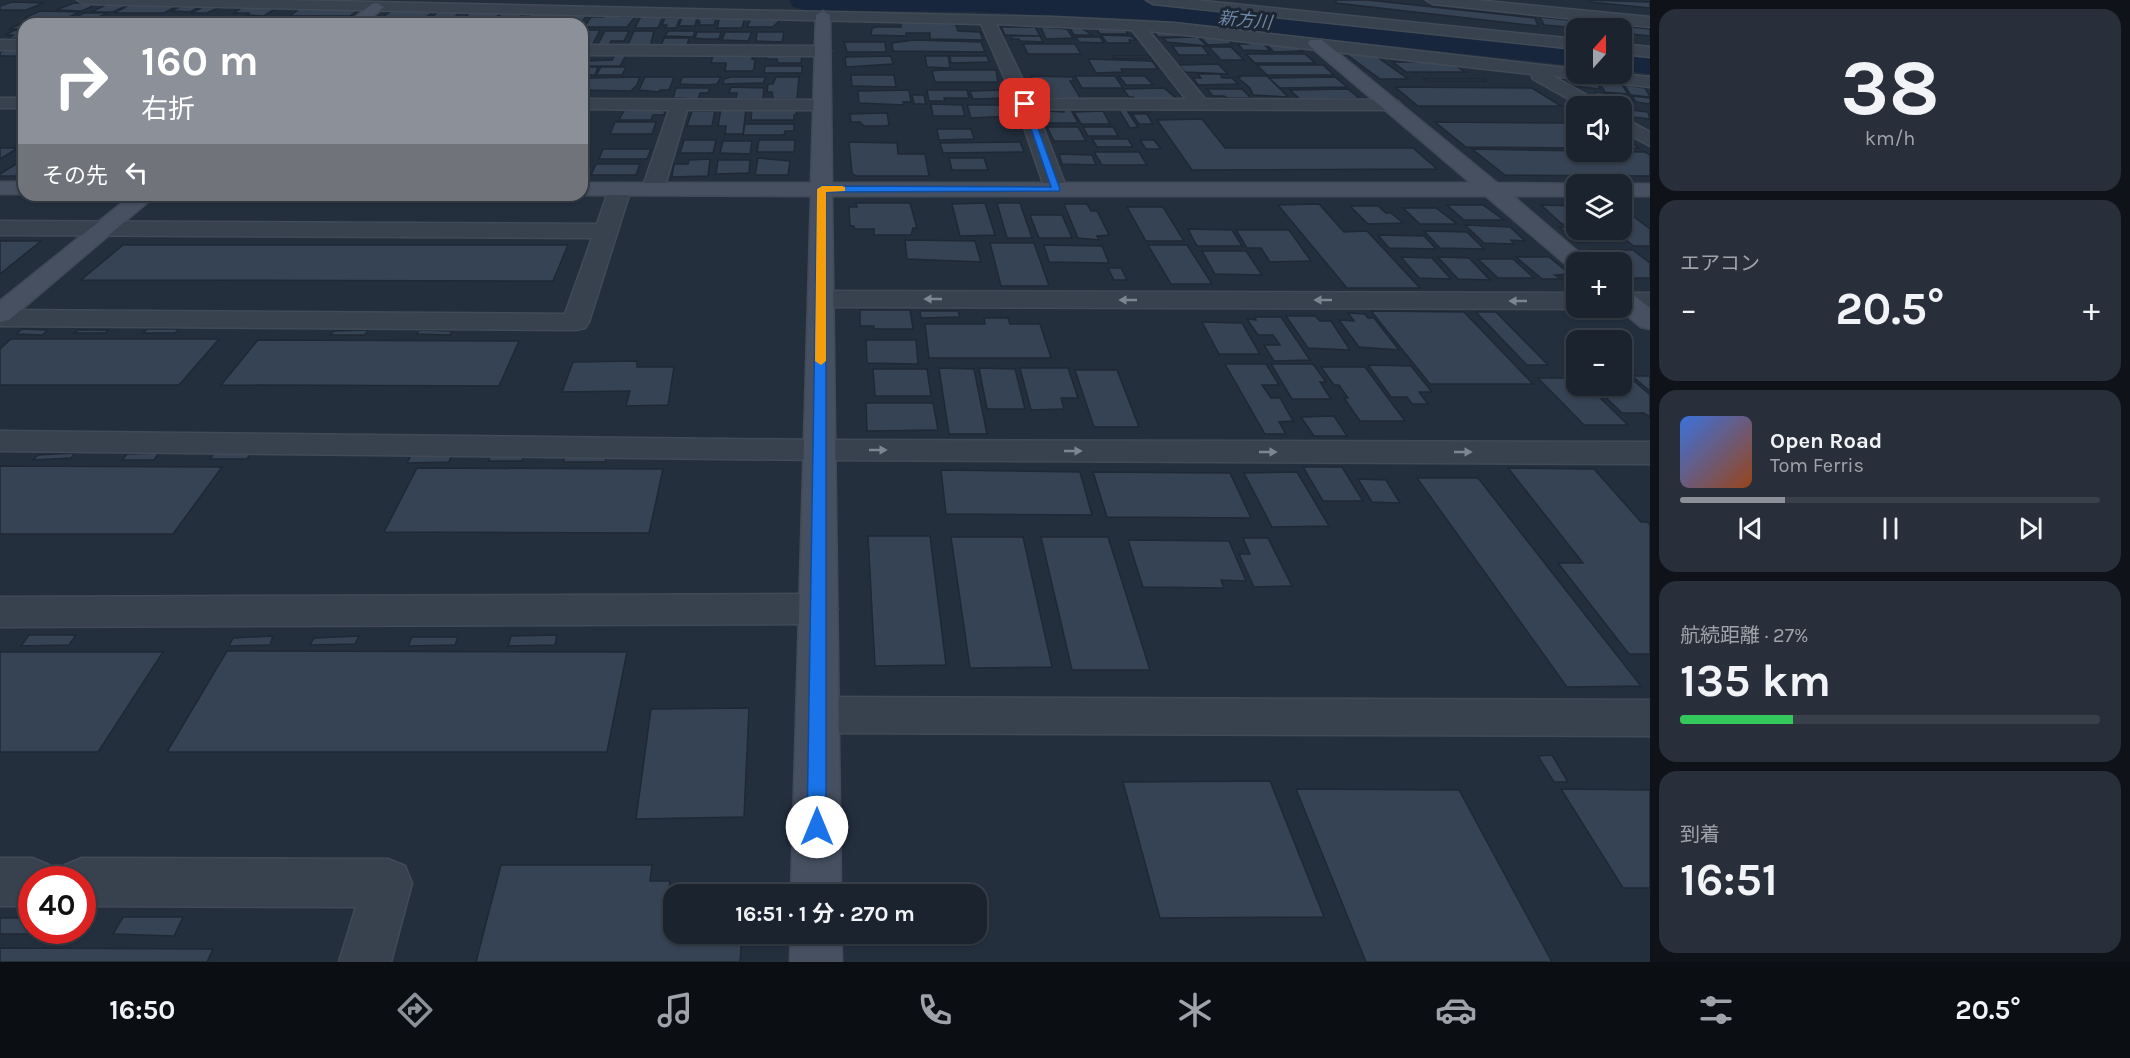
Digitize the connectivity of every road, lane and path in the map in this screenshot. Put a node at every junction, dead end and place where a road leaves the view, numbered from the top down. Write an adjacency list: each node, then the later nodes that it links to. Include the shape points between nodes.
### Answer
1 (84, 0): 4 (street)
2 (1153, 0): 13 (street)
3 (1433, 0): 10 (street)
4 (235, 3): 5 (street); 7 (street)
5 (377, 6): 6 (street); 8 (street)
6 (823, 15): 9 (street); 18 (street)
7 (209, 18)
8 (363, 18)
9 (987, 21): 11 (street); 27 (street)
10 (1650, 22)
11 (1137, 26): 12 (street); 28 (street)
12 (1316, 43): 20 (street); 30 (street)
13 (1566, 43)
14 (0, 45): 15 (street)
15 (18, 45)
16 (588, 50): 18 (street)
17 (1632, 50): 19 (street)
18 (823, 51): 29 (street)
19 (1650, 52)
20 (1527, 68): 21 (street); 22 (street)
21 (1650, 82)
22 (1576, 96)
23 (0, 104): 24 (street)
24 (18, 104)
25 (588, 104): 26 (street)
26 (680, 104): 29 (street); 37 (street)
27 (1025, 104): 28 (street); 39 (street)
28 (1199, 104): 30 (street)
29 (822, 105): 38 (street)
30 (1392, 105): 40 (street)
31 (1632, 129): 32 (street)
32 (1650, 140)
33 (0, 188): 34 (street)
34 (18, 188)
35 (588, 189): 36 (street)
36 (620, 189): 37 (street); 47 (street)
37 (653, 189): 38 (street)
38 (822, 189): 39 (street); 49 (street)
39 (1056, 189): 40 (street)
40 (1490, 190): 41 (street); 48 (street)
41 (1566, 190)
42 (1632, 190): 43 (street)
43 (1650, 190)
44 (139, 201): 46 (street)
45 (0, 228): 46 (street)
46 (105, 228): 47 (street); 52 (street)
47 (607, 231): 52 (street, via 576,322)
48 (1566, 252)
49 (821, 299): 50 (street, one-way to 49); 55 (street)
50 (1566, 301)
51 (1632, 303): 53 (street)
52 (0, 316)
53 (1650, 321)
54 (0, 441): 55 (street)
55 (820, 450): 56 (street, one-way to 56); 57 (street)
56 (1650, 453)
57 (819, 609): 58 (street); 59 (street)
58 (0, 612)
59 (818, 716): 60 (street); 64 (street)
60 (1650, 718)
61 (0, 882): 62 (street)
62 (18, 882)
63 (96, 882): 66 (street, via 388,883)
64 (816, 884)
65 (816, 944): 67 (street)
66 (365, 962)
67 (816, 962)

